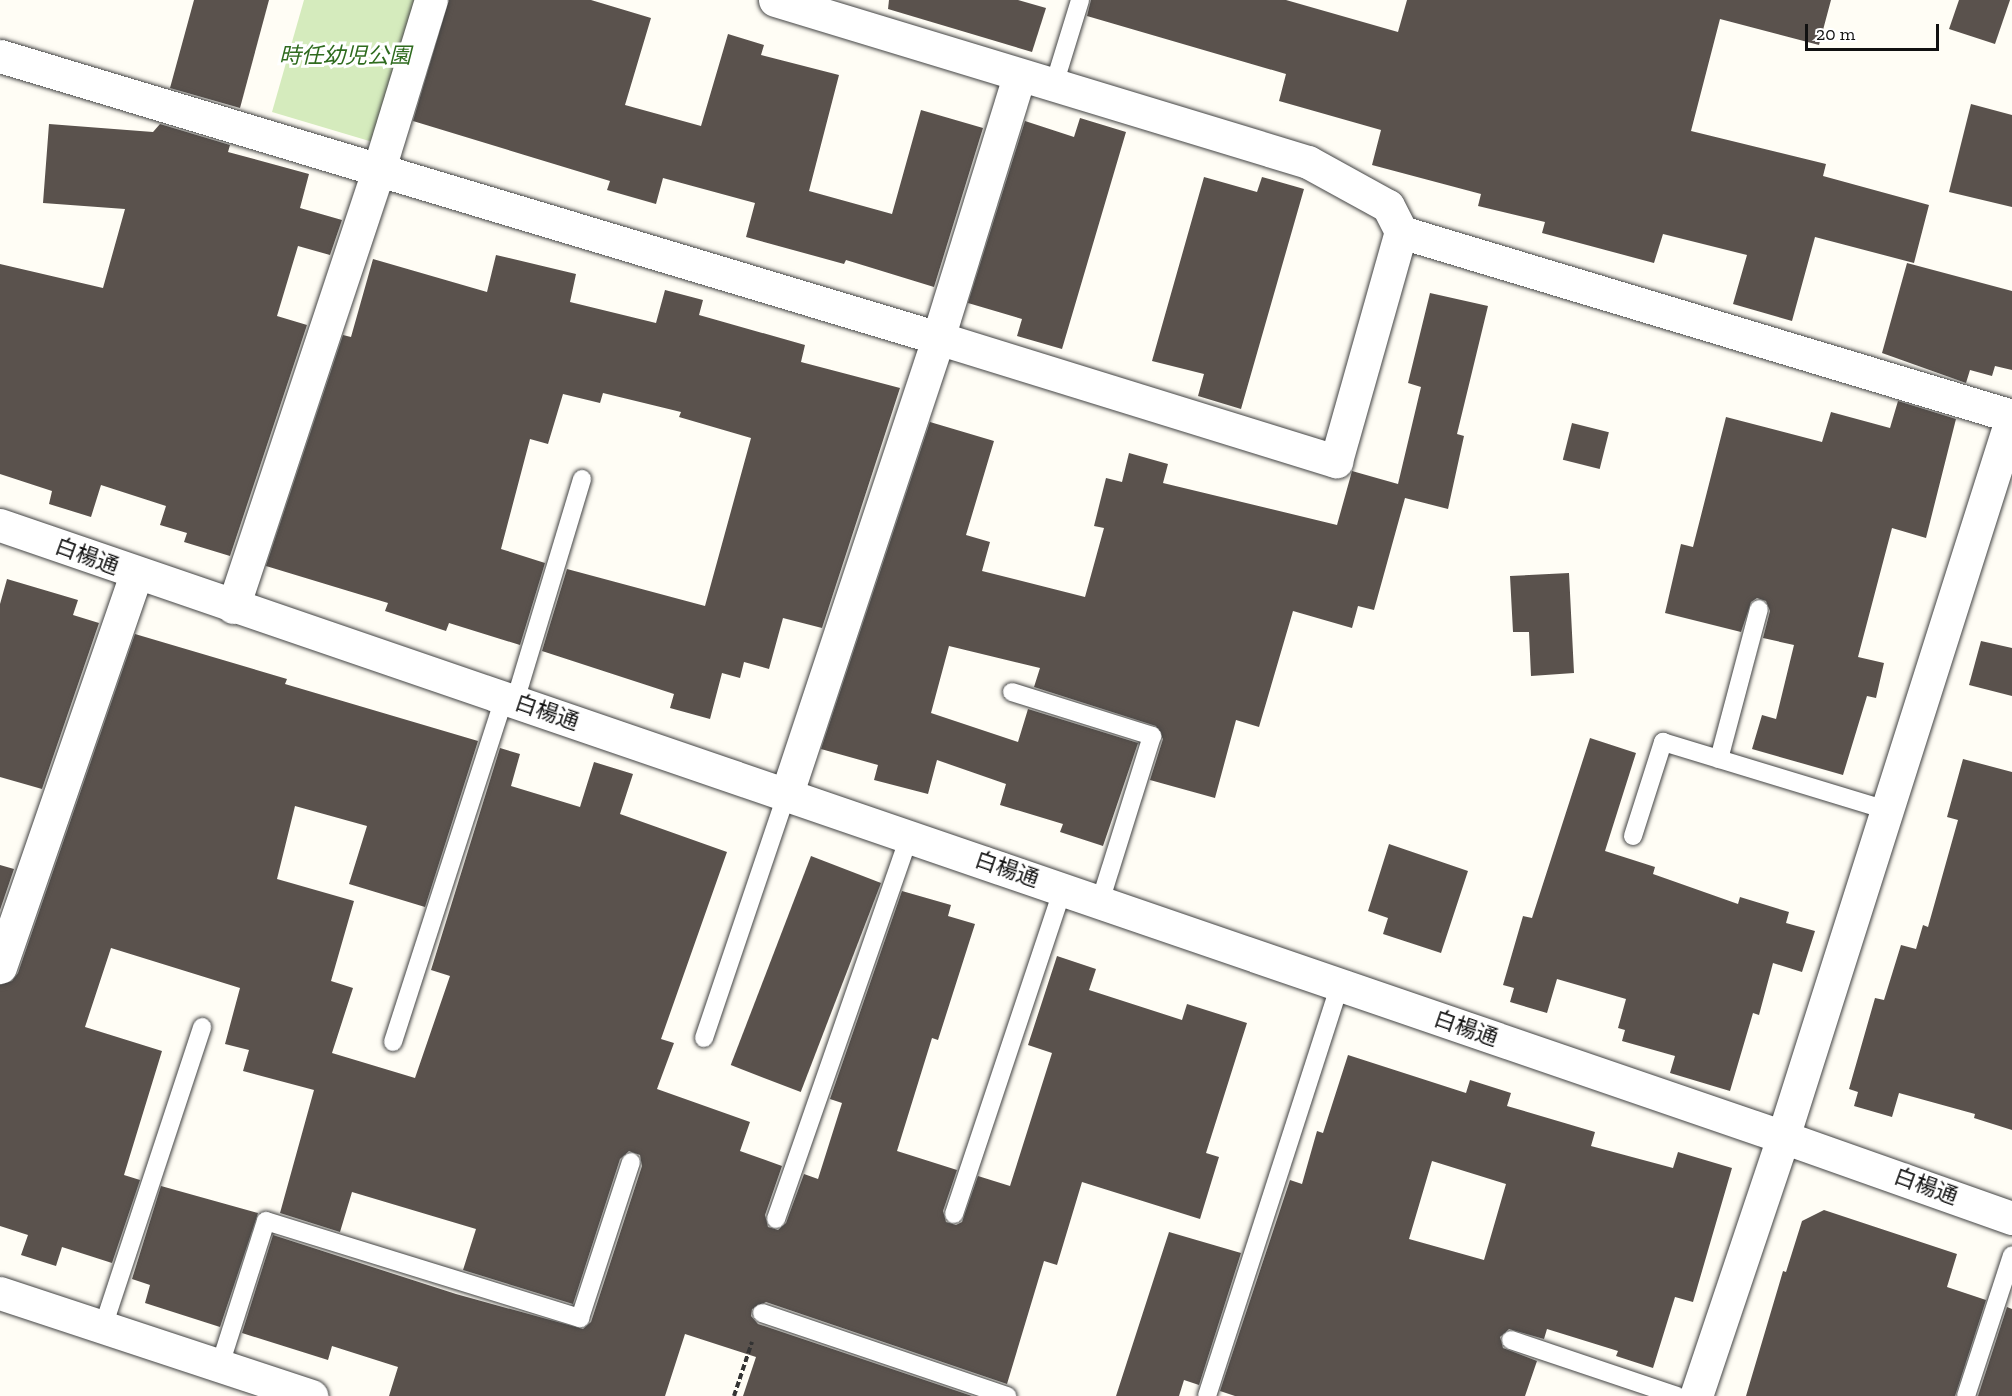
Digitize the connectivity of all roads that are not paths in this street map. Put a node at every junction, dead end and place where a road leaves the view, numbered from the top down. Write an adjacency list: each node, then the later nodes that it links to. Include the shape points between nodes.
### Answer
1 (431, 0): 7 (street)
2 (775, 0): 5 (street)
3 (1080, 0): 6 (lane)
4 (0, 56): 7 (street)
5 (1019, 76): 6 (street); 9 (street)
6 (1053, 87): 8 (street, via 1308,162 1388,206)
7 (378, 172): 9 (street); 14 (street)
8 (1401, 232): 9 (street, via 1336,461); 10 (street)
9 (938, 338): 19 (street)
10 (2012, 416): 20 (street)
11 (582, 479): 17 (lane)
12 (0, 525): 13 (street, 白楊通)
13 (136, 574): 14 (street, 白楊通); 25 (street)
14 (233, 607): 17 (street, 白楊通)
15 (1759, 609): 18 (lane)
16 (1012, 692): 24 (lane, via 1152,736)
17 (509, 699): 19 (street, 白楊通); 29 (lane)
18 (1719, 759): 20 (lane); 22 (lane, via 1663,742)
19 (787, 793): 21 (street, 白楊通); 28 (lane)
20 (1887, 810): 30 (street)
21 (910, 836): 23 (street, 白楊通); 34 (lane)
22 (1633, 836)
23 (1063, 888): 24 (street, 白楊通); 32 (lane)
24 (1100, 902): 26 (street, 白楊通)
25 (0, 967)
26 (1340, 984): 30 (street, 白楊通); 43 (lane)
27 (202, 1027): 38 (lane)
28 (704, 1038)
29 (393, 1042)
30 (1783, 1137): 33 (street, 白楊通); 45 (street)
31 (631, 1162): 40 (lane, via 580,1318 266,1221)
32 (954, 1214)
33 (2012, 1218)
34 (776, 1219)
35 (2012, 1255): 46 (lane)
36 (0, 1293): 38 (street)
37 (762, 1313): 42 (lane)
38 (102, 1327): 40 (street)
39 (1511, 1340): 44 (lane)
40 (220, 1365): 41 (street)
41 (311, 1396)
42 (1007, 1396)
43 (1207, 1396)
44 (1677, 1396)
45 (1696, 1396)
46 (1966, 1396)

